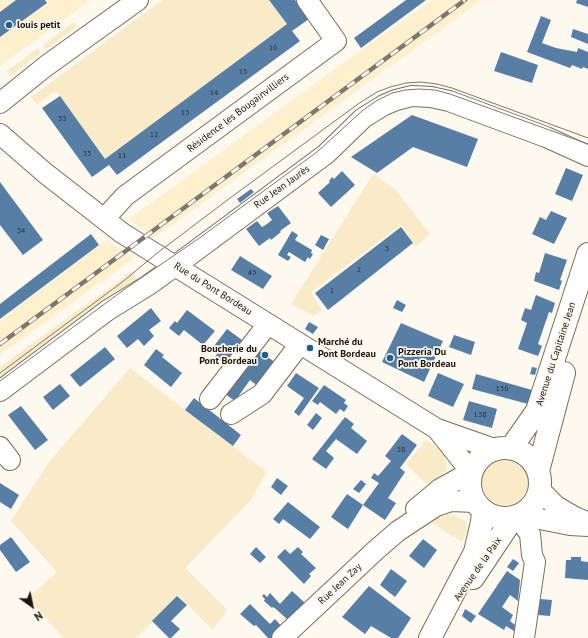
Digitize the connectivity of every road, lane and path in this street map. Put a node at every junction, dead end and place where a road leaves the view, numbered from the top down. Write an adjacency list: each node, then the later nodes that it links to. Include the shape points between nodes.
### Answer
1 (138, 0): 3 (street, via 46,66)
2 (307, 0): 6 (street, Résidence les Bougainvilliers, via 336,40 125,196)
3 (0, 103)
4 (0, 134): 6 (street, Rue du Pont Bordeau, via 9,144)
5 (588, 156): 8 (street, Rue Jean Jaurès, via 546,136 448,101 412,96 396,100 384,104 363,118 326,154)
6 (104, 219): 8 (street, Rue du Pont Bordeau)
7 (588, 254): 18 (main road, Avenue du Capitaine Jean, via 537,411)
8 (175, 266): 11 (street, Rue du Pont Bordeau); 14 (street, Rue Jean Jaurès, via 108,310)
9 (588, 273): 13 (main road, Avenue du Capitaine Jean, via 566,338)
10 (588, 297): 13 (main road, Avenue du Capitaine Jean)
11 (268, 324): 12 (street, Rue du Pont Bordeau); 15 (street)
12 (300, 344): 16 (street, via 262,394); 17 (street, Rue du Pont Bordeau)
13 (565, 370): 20 (main road, Avenue du Capitaine Jean)
14 (0, 391)
15 (210, 399)
16 (231, 414)
17 (437, 429): 18 (street, Rue du Pont Bordeau); 19 (street, Rue du Pont Bordeau)
18 (503, 449): 19 (main road, via 484,455 476,462); 20 (main road, via 523,452 532,460)
19 (471, 474): 21 (main road, via 471,493); 25 (street, Rue Jean Zay, via 440,489 410,514)
20 (539, 480): 22 (main road, via 536,500 529,509); 23 (street, via 556,506)
21 (479, 506): 22 (main road, via 497,518); 25 (street, Rue Jean Zay, via 451,501 436,506); 26 (main road, Avenue de la Paix, via 482,522 475,552)
22 (517, 516): 24 (street); 26 (main road, Avenue de la Paix); 28 (street, via 530,534 535,562)
23 (588, 522)
24 (588, 526)
25 (398, 531): 27 (street, Rue Jean Zay)
26 (435, 629)
27 (282, 638)
28 (524, 638)

